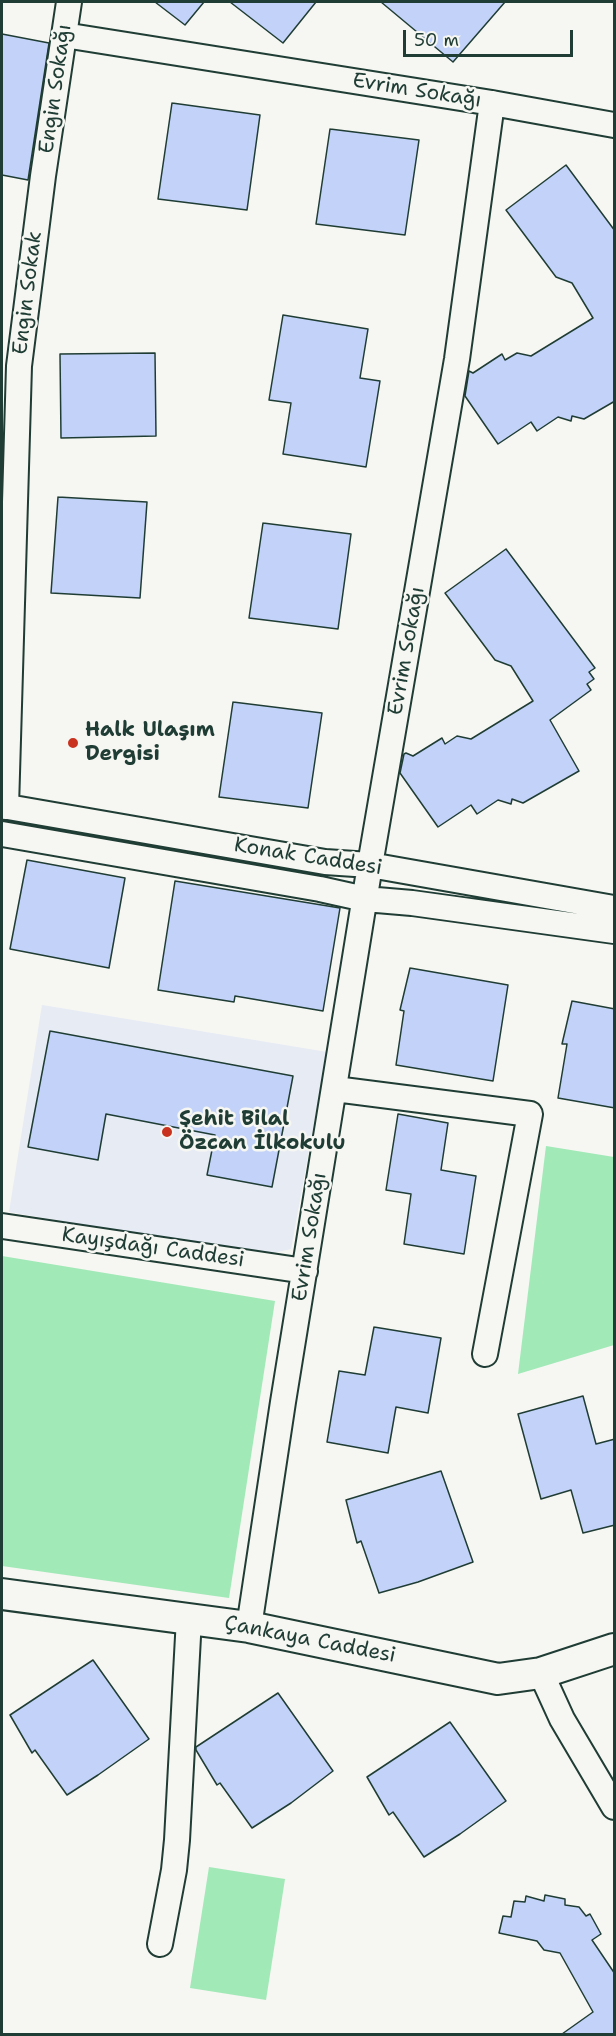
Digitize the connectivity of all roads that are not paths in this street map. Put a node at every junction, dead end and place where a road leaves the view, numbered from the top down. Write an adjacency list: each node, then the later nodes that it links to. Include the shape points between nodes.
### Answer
1 (69, 2): 2 (street, Engin Sokağı)
2 (64, 35): 3 (street, Evrim Sokağı); 5 (street, Engin Sokağı)
3 (492, 103): 4 (street); 8 (street, Evrim Sokağı, via 457,359)
4 (615, 125)
5 (43, 176): 6 (street, Engin Sokak, via 19,366)
6 (4, 806): 8 (street, Konak Caddesi, via 325,862)
7 (2, 834): 9 (street, Konak Caddesi)
8 (370, 865): 9 (street, Evrim Sokağı); 10 (street, Konak Caddesi)
9 (365, 899): 11 (street, Konak Caddesi); 12 (street, Evrim Sokağı)
10 (615, 908)
11 (615, 931)
12 (335, 1089): 14 (street, Evrim Sokağı); 15 (street, via 530,1114)
13 (2, 1226): 14 (street, Kayışdağı Caddesi)
14 (305, 1271): 18 (street, Evrim Sokağı)
15 (485, 1354)
16 (2, 1594): 17 (main road, Çankaya Caddesi)
17 (189, 1618): 18 (main road, Çankaya Caddesi); 22 (street, via 175,1860)
18 (249, 1627): 20 (main road, Çankaya Caddesi, via 498,1678)
19 (615, 1649): 20 (main road, Çankaya Caddesi)
20 (540, 1673): 21 (street, via 562,1719)
21 (615, 1808)
22 (160, 1944)

